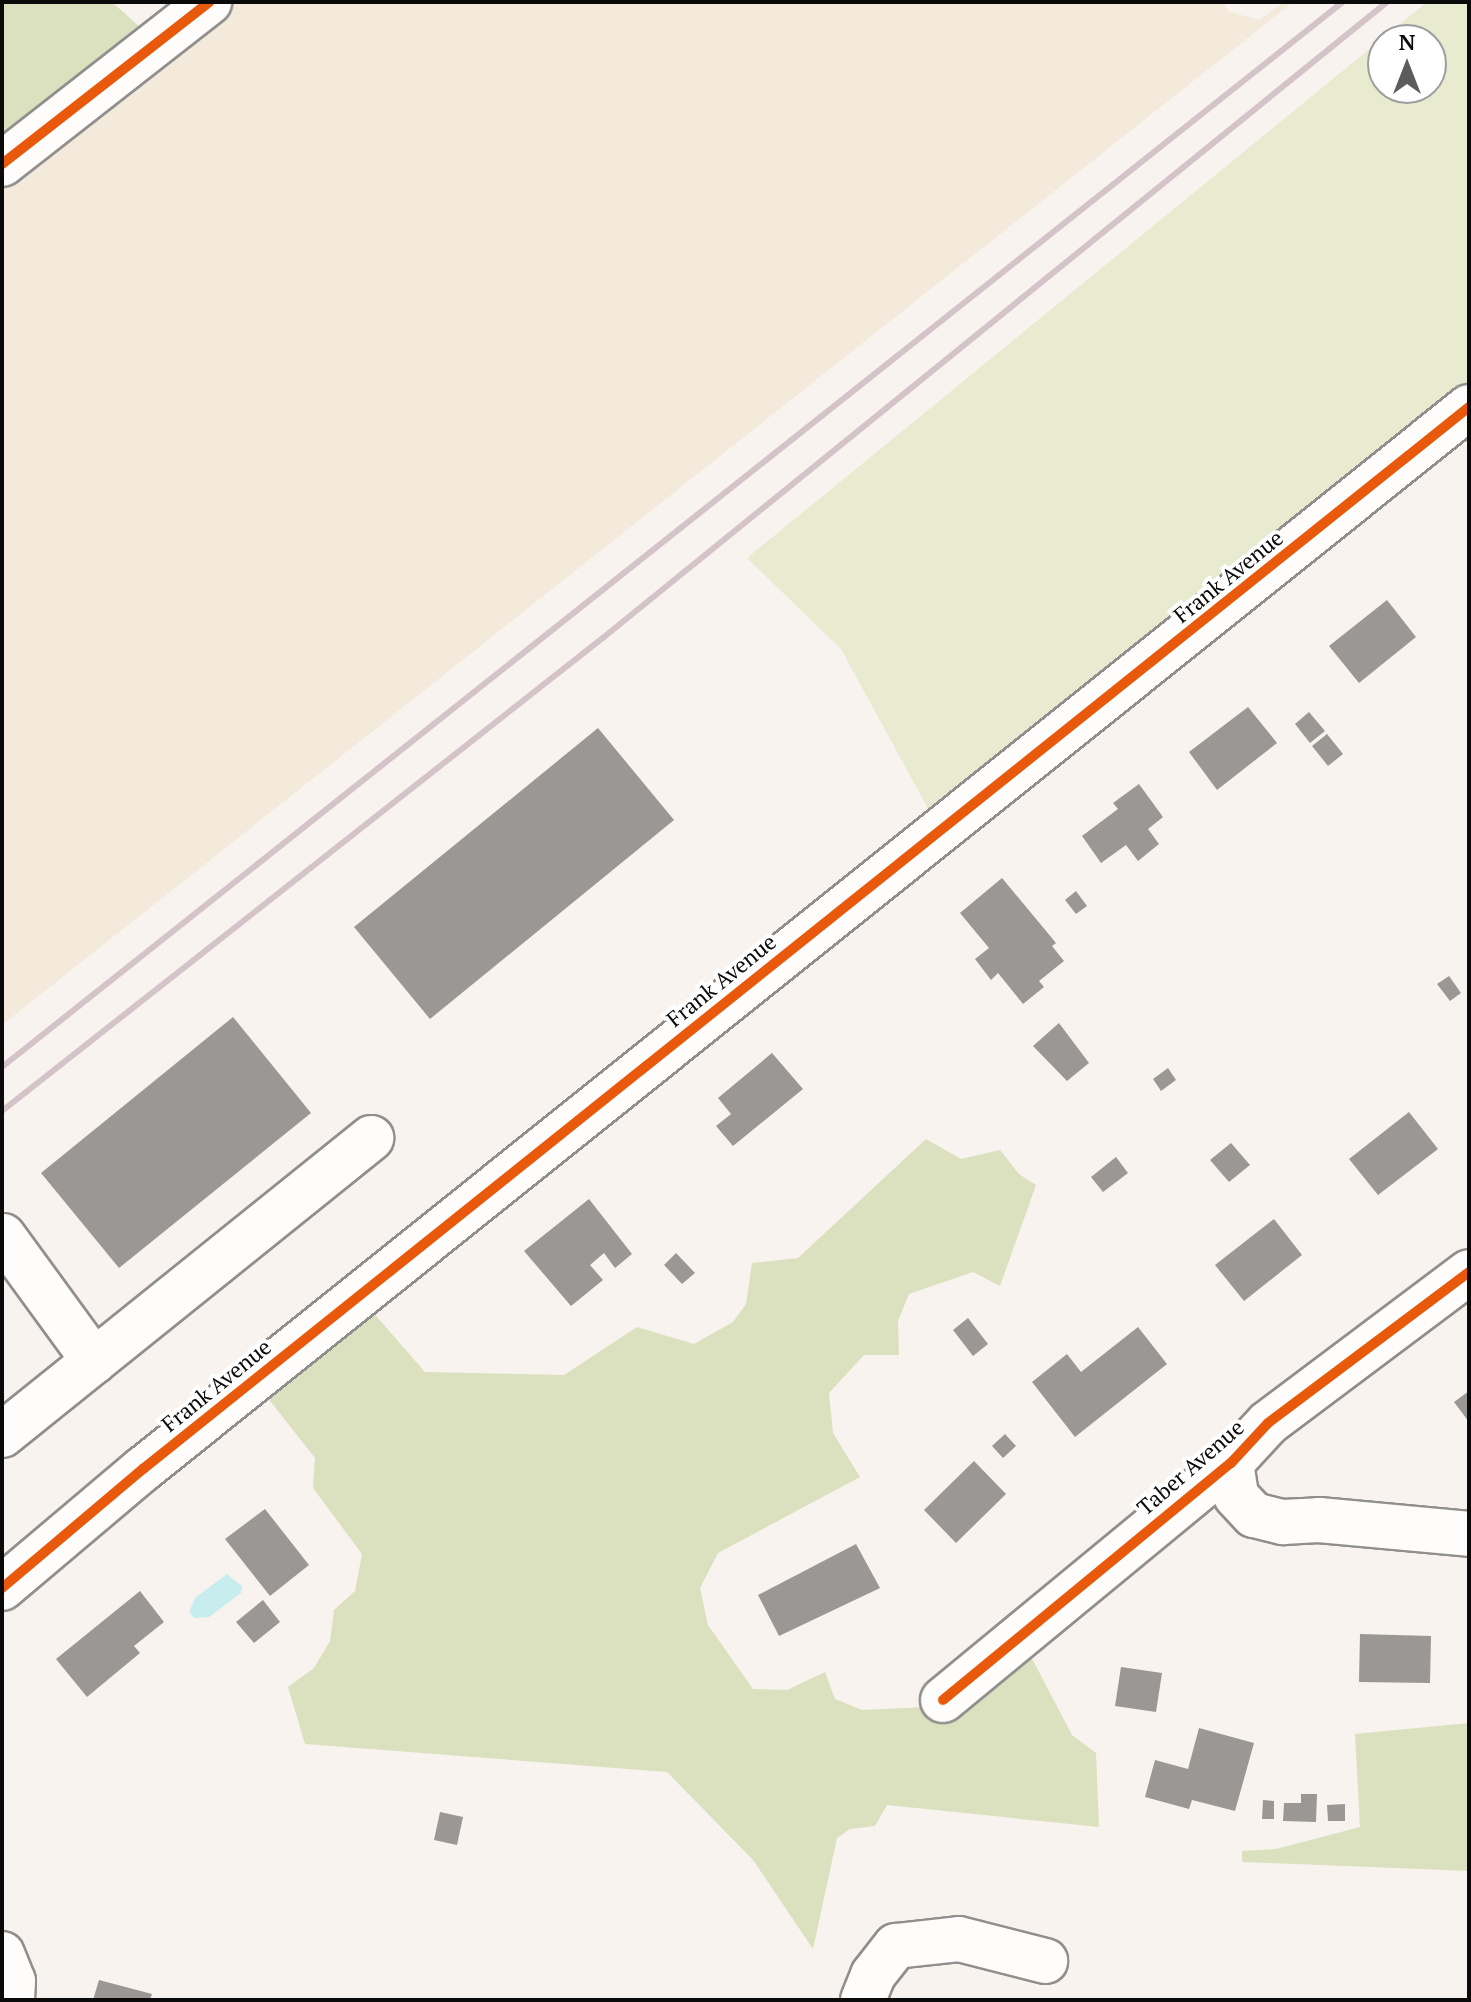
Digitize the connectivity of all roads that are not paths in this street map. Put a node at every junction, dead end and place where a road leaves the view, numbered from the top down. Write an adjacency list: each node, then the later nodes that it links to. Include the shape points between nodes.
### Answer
1 (209, 2): 2 (street)
2 (2, 164)
3 (1469, 407): 11 (street, Frank Avenue, via 155,1459)
4 (372, 1138): 7 (street)
5 (3, 1236): 7 (street)
6 (1469, 1272): 9 (street, Taber Avenue, via 1268,1423)
7 (94, 1361): 8 (street)
8 (2, 1435)
9 (1231, 1463): 10 (street, via 1236,1496 1254,1515 1283,1522 1319,1520); 12 (street, Taber Avenue)
10 (1469, 1534)
11 (2, 1588)
12 (943, 1700)
13 (2, 1954): 15 (street, via 13,1981)
14 (1045, 1961): 16 (street, via 959,1939 896,1946 873,1975)
15 (12, 2000)
16 (863, 2000)

